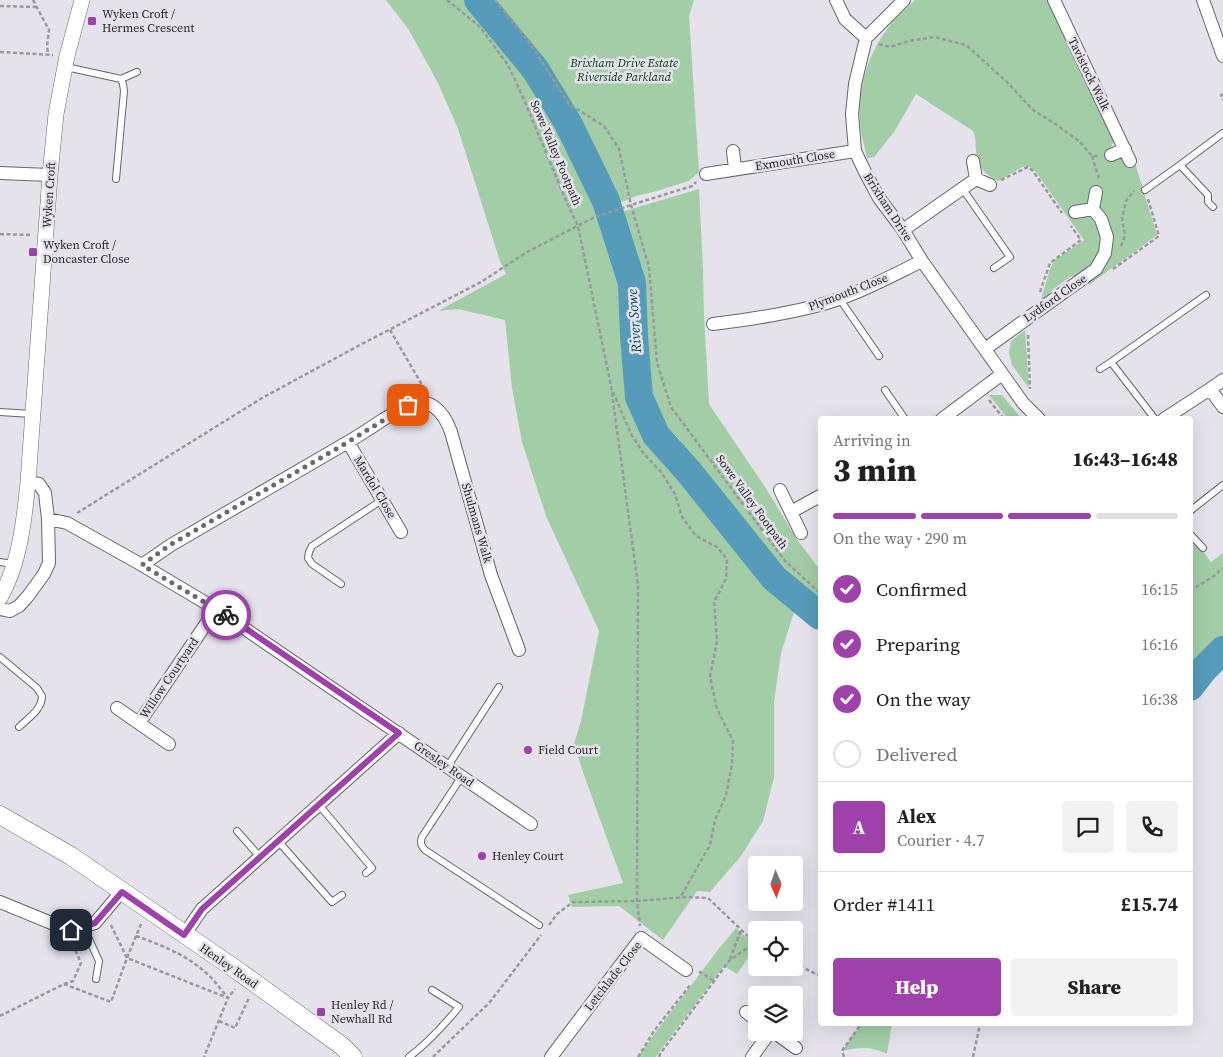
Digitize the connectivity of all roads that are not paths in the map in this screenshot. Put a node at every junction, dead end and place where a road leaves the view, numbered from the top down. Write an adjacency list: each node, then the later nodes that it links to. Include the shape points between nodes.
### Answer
1 (82, 0): 9 (street, Wyken Croft)
2 (836, 0): 7 (street, via 845,19)
3 (904, 0): 7 (street)
4 (1054, 0): 13 (street, Tavistock Walk)
5 (1203, 0): 6 (street)
6 (1219, 34): 8 (street)
7 (866, 38): 14 (street, Brixham Drive, via 852,114)
8 (1223, 56)
9 (66, 61): 11 (lane); 23 (street, Wyken Croft, via 56,114)
10 (137, 72): 11 (lane)
11 (121, 79): 24 (lane, via 124,91)
12 (1223, 133): 19 (lane)
13 (1125, 149): 16 (street); 18 (street, Tavistock Walk)
14 (855, 150): 20 (street, Exmouth Close); 33 (street, Brixham Drive, via 880,198)
15 (733, 151): 20 (street)
16 (1111, 155)
17 (973, 161): 25 (street)
18 (1130, 161)
19 (1180, 165): 28 (lane); 30 (lane, via 1208,195 1208,202)
20 (735, 169): 22 (street, Exmouth Close)
21 (0, 172): 23 (street)
22 (706, 174)
23 (50, 175): 50 (street, Wyken Croft)
24 (116, 179)
25 (976, 179): 26 (street); 27 (street)
26 (990, 185)
27 (962, 188): 33 (street); 35 (lane, via 1010,257)
28 (1145, 190)
29 (1096, 192): 31 (street)
30 (1213, 207)
31 (1093, 209): 32 (street); 39 (street, Lydford Close, via 1101,219 1107,237 1105,254 1096,269)
32 (1070, 215)
33 (903, 230): 34 (street, Brixham Drive)
34 (922, 261): 37 (street, Plymouth Close); 39 (street, Brixham Drive)
35 (994, 268)
36 (1206, 295): 41 (lane)
37 (839, 298): 38 (street, Plymouth Close, via 813,307); 40 (lane)
38 (713, 324)
39 (985, 349): 43 (street, Brixham Drive)
40 (879, 356)
41 (1112, 362): 42 (lane); 54 (lane)
42 (1100, 369)
43 (1002, 374): 51 (street, Brixham Drive); 53 (street)
44 (1223, 380): 45 (street)
45 (1210, 389): 48 (street); 55 (street)
46 (885, 390): 52 (lane)
47 (427, 403): 56 (street, Mardol Close, via 408,405); 75 (street, Shulmans Walk, via 435,407 448,423 492,575)
48 (1223, 407)
49 (0, 412): 50 (lane)
50 (33, 414): 57 (street, Wyken Croft)
51 (1035, 415)
52 (903, 416)
53 (946, 416)
54 (1153, 416)
55 (1169, 416)
56 (348, 442): 61 (street, Mardol Close); 70 (street, Mardol Close, via 170,545)
57 (28, 482): 64 (street, via 39,484 45,493); 69 (street, Wyken Croft, via 24,522)
58 (1223, 485): 62 (lane)
59 (780, 490): 63 (street)
60 (818, 497): 63 (street)
61 (382, 500): 65 (street, Mardol Close); 71 (lane, via 312,546 309,552 312,564)
62 (1193, 509)
63 (791, 512): 66 (street)
64 (48, 519): 70 (street, Gresley Road, via 68,524); 74 (street, via 49,563 44,574 19,606 10,611)
65 (401, 532)
66 (801, 533)
67 (1193, 537): 68 (lane)
68 (1203, 548)
69 (7, 563): 72 (street, Wyken Croft, via 5,590)
70 (142, 565): 73 (street, Gresley Road)
71 (341, 584)
72 (0, 598)
73 (216, 609): 79 (street, Willow Courtyard); 81 (street, Gresley Road)
74 (0, 610)
75 (520, 650)
76 (0, 657): 80 (lane, via 42,696 41,705)
77 (499, 687): 83 (lane)
78 (117, 708): 79 (street, Willow Courtyard)
79 (138, 723): 82 (street, Willow Courtyard)
80 (20, 727)
81 (399, 733): 83 (street, Gresley Road); 85 (street)
82 (169, 744)
83 (448, 766): 84 (street, Gresley Road)
84 (462, 776): 87 (street, Gresley Road); 95 (lane, via 422,837 422,846)
85 (319, 805): 89 (street); 91 (lane, via 372,868)
86 (0, 815): 92 (main road, Henley Road, via 71,856)
87 (531, 824)
88 (237, 831): 90 (lane)
89 (278, 841): 90 (street); 93 (lane, via 332,902)
90 (260, 857): 97 (street, via 202,909)
91 (366, 873)
92 (122, 892): 96 (street, via 95,923); 97 (main road, Henley Road)
93 (342, 895)
94 (0, 902): 96 (street, via 66,929)
95 (539, 925)
96 (77, 928): 99 (lane, via 99,961)
97 (184, 935): 104 (main road, Henley Road, via 334,1041)
98 (686, 970): 106 (street, Letchlade Close, via 641,938)
99 (96, 979)
100 (432, 990): 105 (lane, via 459,1007 442,1028)
101 (764, 1041): 107 (street)
102 (786, 1041): 103 (street)
103 (796, 1048)
104 (349, 1056)
105 (409, 1057)
106 (551, 1057)
107 (752, 1057)

